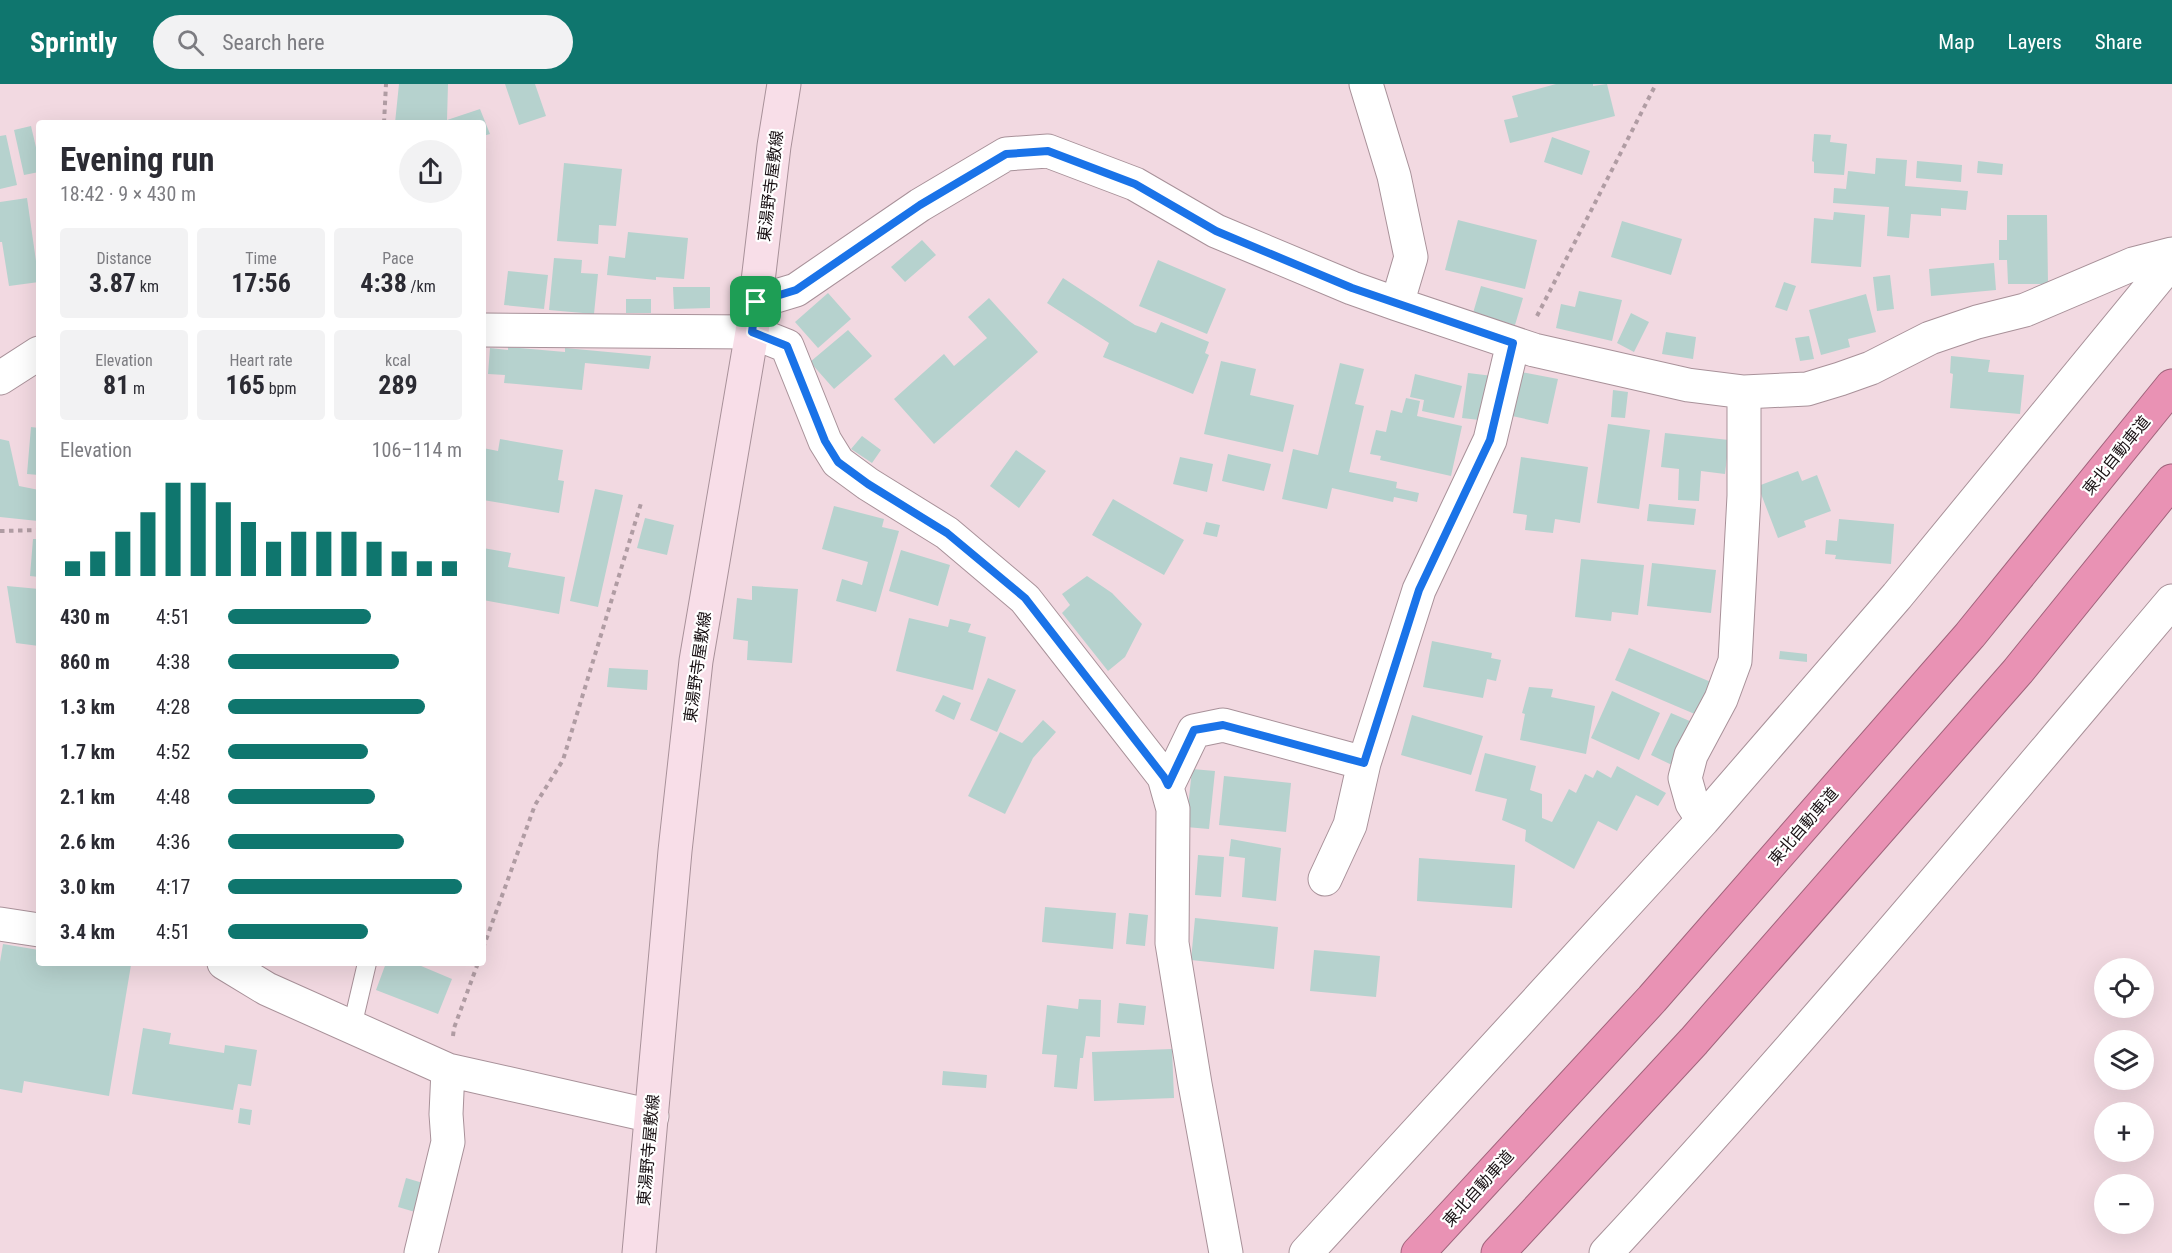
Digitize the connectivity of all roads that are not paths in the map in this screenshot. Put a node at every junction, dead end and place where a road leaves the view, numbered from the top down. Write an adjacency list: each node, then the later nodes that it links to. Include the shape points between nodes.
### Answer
1 (784, 84): 6 (main road, 東湯野寺屋敷線)
2 (1366, 84): 5 (street, via 1394,177 1410,250 1410,265)
3 (2172, 254): 12 (street, via 2133,264 2025,310 1930,338 1840,379 1807,389)
4 (2172, 261): 17 (street, via 1897,596)
5 (1397, 303): 6 (street, via 1216,231 1135,184 1048,151 1006,154 920,205); 8 (street)
6 (754, 317): 7 (street); 16 (street, via 787,346 825,441 838,462 947,533 1025,598); 25 (main road, 東湯野寺屋敷線, via 696,661)
7 (486, 330)
8 (1518, 345): 12 (street, via 1688,385); 15 (street, via 1490,440 1419,590)
9 (36, 355): 10 (street)
10 (2, 373)
11 (2172, 386): 30 (highway, 東北自動車道, via 1970,635 1652,999)
12 (1744, 392): 17 (street, via 1744,496 1735,661 1721,699 1691,755 1685,778 1692,803)
13 (2172, 481): 31 (highway, via 2018,671 1694,1041)
14 (2172, 601): 32 (street, via 1769,1074)
15 (1364, 763): 16 (street, via 1223,725 1194,730); 18 (street, via 1350,825)
16 (1168, 785): 28 (street, via 1173,809 1172,943)
17 (1703, 820): 29 (street)
18 (1325, 879)
19 (0, 924): 20 (street)
20 (36, 930)
21 (229, 966): 23 (street, via 267,989)
22 (366, 966): 23 (lane)
23 (352, 1027): 24 (street)
24 (448, 1070): 25 (street); 26 (street, via 448,1142)
25 (652, 1116): 27 (main road, 東湯野寺屋敷線)
26 (421, 1253)
27 (639, 1253)
28 (1226, 1253)
29 (1306, 1253)
30 (1418, 1253)
31 (1498, 1253)
32 (1606, 1253)

